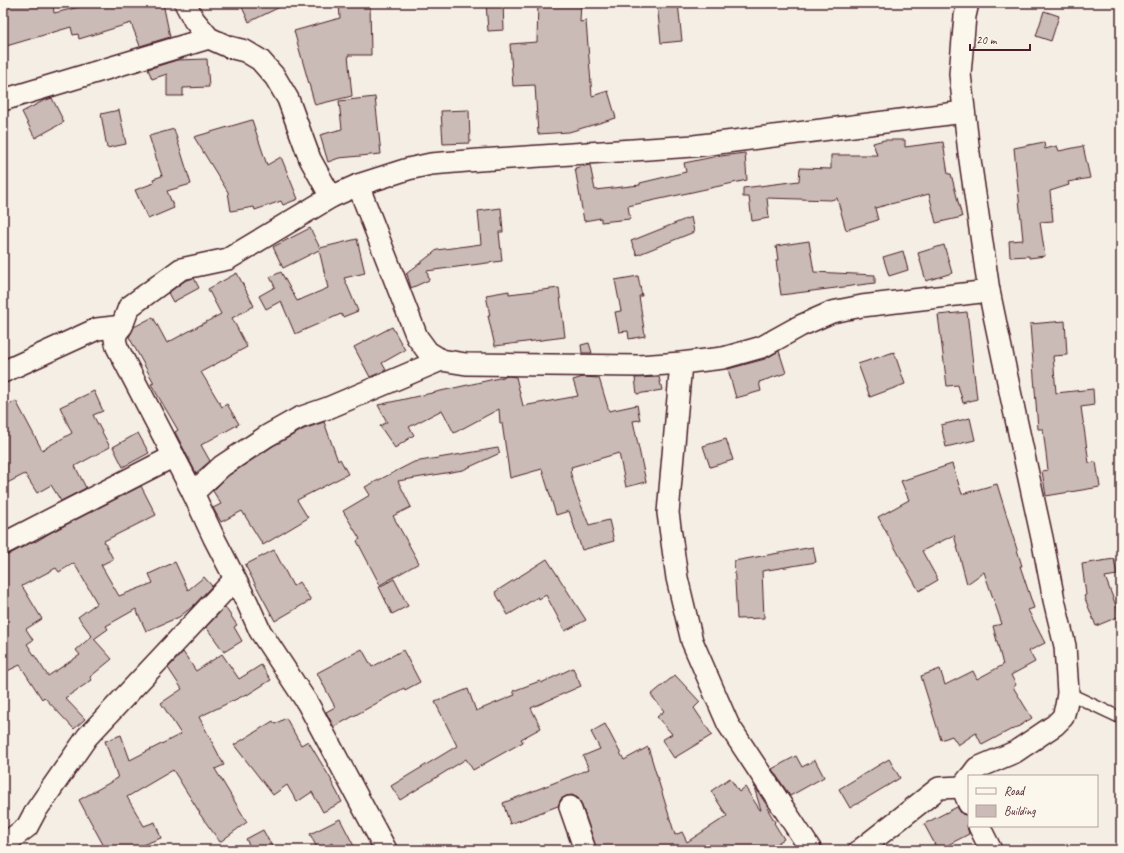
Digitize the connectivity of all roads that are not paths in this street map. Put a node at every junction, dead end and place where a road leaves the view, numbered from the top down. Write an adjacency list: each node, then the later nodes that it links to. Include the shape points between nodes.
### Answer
1 (185, 3): 3 (street, via 194,20)
2 (968, 3): 5 (street, via 960,74)
3 (209, 38): 4 (street); 7 (street, via 245,51 260,60 275,77 288,99 310,159)
4 (3, 100)
5 (964, 112): 6 (street, via 694,146 431,164); 8 (street)
6 (358, 185): 7 (street); 10 (street, via 417,337 428,352)
7 (331, 198): 9 (street, via 228,259 181,269 129,307)
8 (989, 291): 11 (street, via 832,312 762,347 723,358); 17 (street, via 1065,646)
9 (117, 332): 12 (street, via 114,327 97,329); 13 (street, via 117,347)
10 (441, 360): 11 (street, via 466,364); 14 (street, via 299,418 222,466)
11 (681, 364): 26 (street, via 668,513 677,578 692,641 728,724)
12 (3, 372)
13 (174, 456): 14 (street); 15 (street)
14 (193, 493): 16 (street)
15 (3, 544)
16 (235, 579): 23 (street, via 87,737 27,827); 24 (street, via 260,631 308,704)
17 (1068, 693): 18 (lane); 19 (street, via 1063,717 1055,725 1015,752 977,768)
18 (1121, 718)
19 (974, 775)
20 (968, 786): 27 (street, via 939,788)
21 (570, 807): 25 (street)
22 (980, 827): 28 (street)
23 (3, 845)
24 (386, 850)
25 (585, 850)
26 (811, 850)
27 (860, 850)
28 (991, 850)

